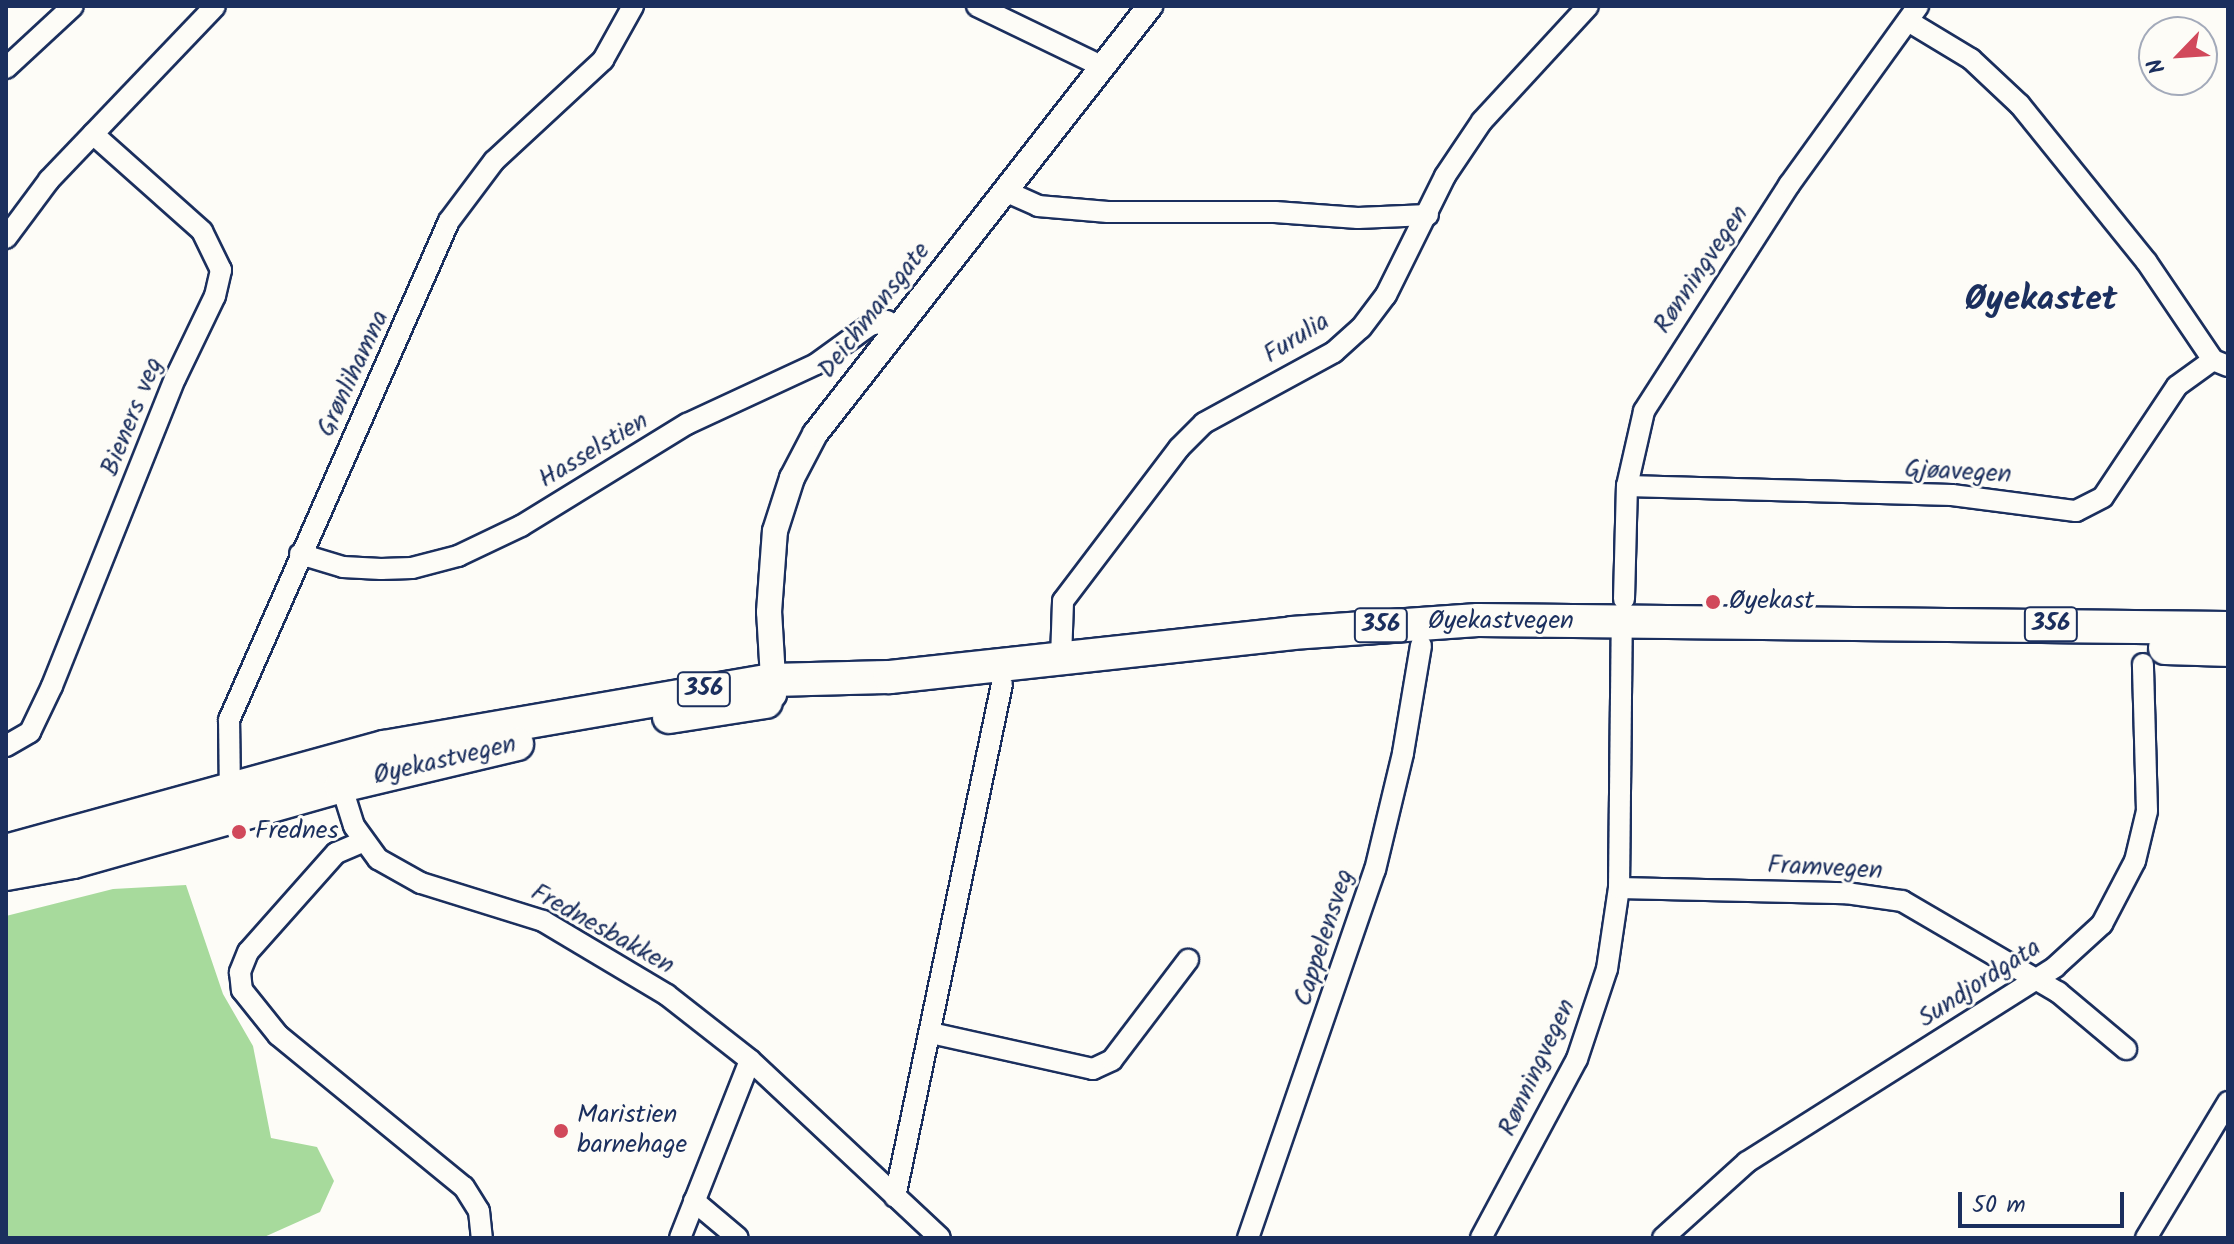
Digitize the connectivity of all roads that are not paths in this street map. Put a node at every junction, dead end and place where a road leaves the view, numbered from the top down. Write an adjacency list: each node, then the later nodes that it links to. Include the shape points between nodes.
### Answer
1 (73, 6): 9 (street)
2 (215, 6): 10 (street)
3 (633, 6): 17 (street, Grønlihamna, via 603,60 468,191 449,221 404,332)
4 (977, 6): 8 (street)
5 (1150, 6): 8 (street, Deichmansgate)
6 (1588, 6): 12 (street, Furulia, via 1482,121 1445,176)
7 (1913, 13): 15 (street, via 2020,105 2146,261); 16 (street, Rønningvegen, via 1661,377 1644,411)
8 (1103, 67): 11 (street, Deichmansgate)
9 (6, 68)
10 (93, 134): 13 (street, via 49,180); 27 (street, Bieners veg, via 202,231 221,270 215,296 175,379 52,686 30,732)
11 (1005, 191): 12 (street, via 1038,206 1108,212); 14 (street, Deichmansgate)
12 (1428, 215): 23 (street, Furulia, via 1386,295 1361,328 1334,352 1204,423 1179,448 1063,601)
13 (6, 238)
14 (897, 328): 17 (street, Hasselstien, via 887,321 870,325 805,370 687,424 521,526 458,556 381,569 343,567); 26 (street, Deichmansgate, via 815,434 792,478 775,531 770,574)
15 (2220, 363): 16 (street, Gjøavegen, via 2177,386 2103,497 2076,511 1952,495)
16 (1627, 486): 18 (street, Rønningvegen)
17 (300, 554): 29 (street, Grønlihamna, via 229,720)
18 (1623, 611): 19 (main road, Øyekastvegen / 356); 23 (main road, Øyekastvegen / 356, via 1420,622); 33 (street, Rønningvegen)
19 (1875, 627): 20 (main road, Øyekastvegen / 356, via 1954,622); 22 (main road, Øyekastvegen / 356, via 1929,636)
20 (2228, 628)
21 (1421, 645): 46 (street, Cappelensveg, via 1375,870)
22 (2228, 650)
23 (1061, 659): 26 (main road, Øyekastvegen / 356, via 890,677 844,691)
24 (2143, 664): 35 (street, Sundjordgata, via 2147,811 2135,861 2102,924 2070,957)
25 (1002, 684): 36 (street, via 986,742)
26 (774, 690): 28 (main road, Øyekastvegen / 356, via 485,749)
27 (6, 746)
28 (337, 773): 29 (main road, Øyekastvegen / 356); 30 (street)
29 (232, 803): 31 (main road, Øyekastvegen / 356); 32 (main road, Øyekastvegen / 356, via 73,862)
30 (362, 842): 38 (street, Frednesbakken, via 402,874 518,911 587,945 667,995); 42 (street, via 336,853 243,961 239,981 245,998 278,1035 464,1187 479,1211)
31 (6, 851)
32 (6, 874)
33 (1619, 888): 35 (street, Framvegen, via 1885,897 1934,916); 47 (street, Rønningvegen, via 1607,969 1577,1059)
34 (1188, 960): 36 (street, via 1112,1060 1093,1069)
35 (2037, 979): 37 (street, Framvegen); 48 (street, Sundjordgata, via 1747,1162)
36 (931, 1033): 40 (street)
37 (2126, 1049)
38 (750, 1060): 40 (street, Frednesbakken); 41 (street)
39 (2228, 1102): 49 (street)
40 (895, 1197): 45 (street, Frednesbakken)
41 (694, 1201): 43 (street); 44 (street)
42 (482, 1238)
43 (680, 1238)
44 (738, 1238)
45 (940, 1238)
46 (1248, 1238)
47 (1481, 1238)
48 (1663, 1238)
49 (2146, 1238)

